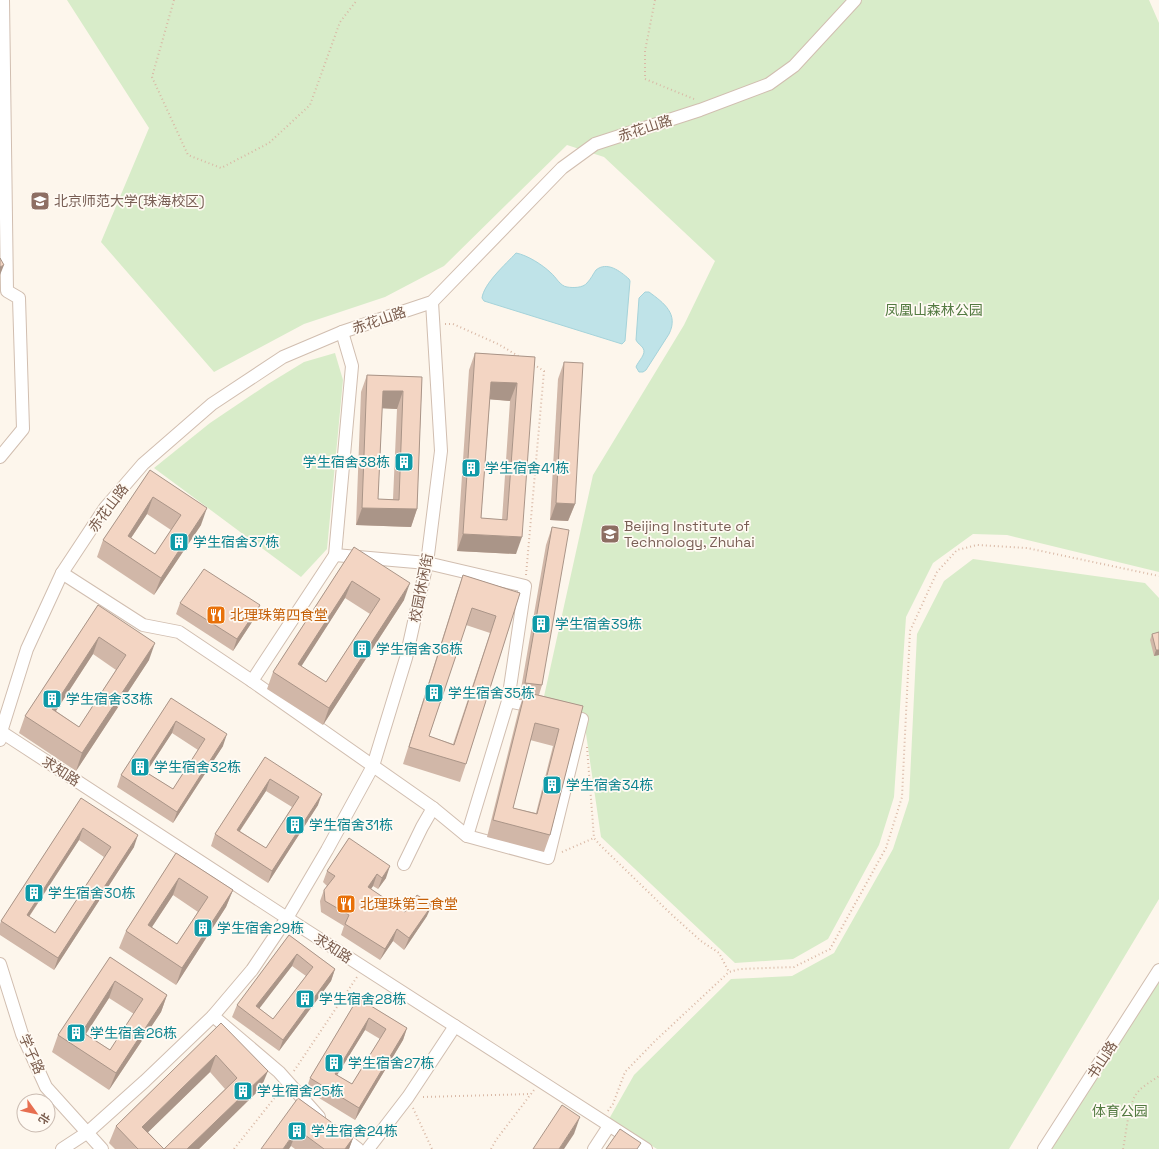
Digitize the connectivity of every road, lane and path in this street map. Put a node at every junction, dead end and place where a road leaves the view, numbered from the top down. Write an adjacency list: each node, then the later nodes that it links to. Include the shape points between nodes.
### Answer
1 (3, 0): 12 (street, via 7,291 19,298 23,430)
2 (174, 0): 3 (path, via 152,77 188,154 221,168 269,143 310,105 340,22)
3 (357, 0)
4 (655, 0): 6 (path, via 645,51 645,79)
5 (855, 0): 7 (street, 赤花山路, via 794,66 769,84 700,110 595,144 562,168)
6 (694, 99)
7 (432, 302): 8 (street, 校园休闲街); 9 (street, 赤花山路)
8 (434, 324): 10 (path, via 453,324); 14 (street, 校园休闲街, via 441,451)
9 (342, 332): 13 (street, via 352,366); 15 (street, 赤花山路, via 283,358 212,404 143,464 105,508)
10 (524, 359)
11 (531, 363): 17 (path, via 544,370)
12 (0, 457)
13 (336, 554): 14 (street); 18 (street)
14 (427, 563): 17 (street); 22 (street, 校园休闲街, via 406,658)
15 (62, 573): 18 (street, via 142,625 179,632); 20 (street, 赤花山路, via 26,649)
16 (1159, 576): 32 (path, via 1027,548 977,545 957,550 937,572 910,631 902,797 886,848 830,949 794,967 740,969)
17 (525, 586): 19 (street)
18 (252, 681): 22 (street)
19 (508, 701): 24 (street); 26 (street, via 582,719)
20 (0, 734): 28 (street, 求知路)
21 (587, 746): 25 (path)
22 (373, 766): 23 (street); 28 (street, 校园休闲街)
23 (433, 808): 24 (street); 27 (street)
24 (467, 836): 26 (street)
25 (594, 838): 26 (path); 32 (path, via 671,914 701,941 719,953)
26 (548, 858)
27 (404, 864)
28 (287, 918): 30 (street, 求知路); 33 (street, 校园休闲街, via 252,970)
29 (0, 964): 41 (street, 学子路, via 22,1034 46,1087)
30 (363, 967): 34 (street, 求知路); 37 (path)
31 (1159, 970): 51 (street, 书山路)
32 (729, 972): 40 (path, via 625,1072)
33 (213, 1016): 37 (street, via 279,1072); 41 (street, 校园休闲街)
34 (454, 1026): 36 (street, 求知路); 39 (street)
35 (1159, 1076): 52 (path, via 1135,1095 1128,1116)
36 (541, 1081): 38 (path); 40 (street, 求知路)
37 (287, 1082): 44 (path); 45 (street, via 324,1122)
38 (531, 1094): 39 (path); 48 (path)
39 (408, 1097): 46 (street); 47 (path)
40 (606, 1123): 49 (street); 50 (street, 求知路)
41 (88, 1132): 42 (street, 校园休闲街); 43 (street, 学子路)
42 (62, 1149)
43 (102, 1149)
44 (234, 1149)
45 (358, 1149)
46 (368, 1149)
47 (432, 1149)
48 (491, 1149)
49 (594, 1149)
50 (646, 1149)
51 (1044, 1149)
52 (1123, 1149)

